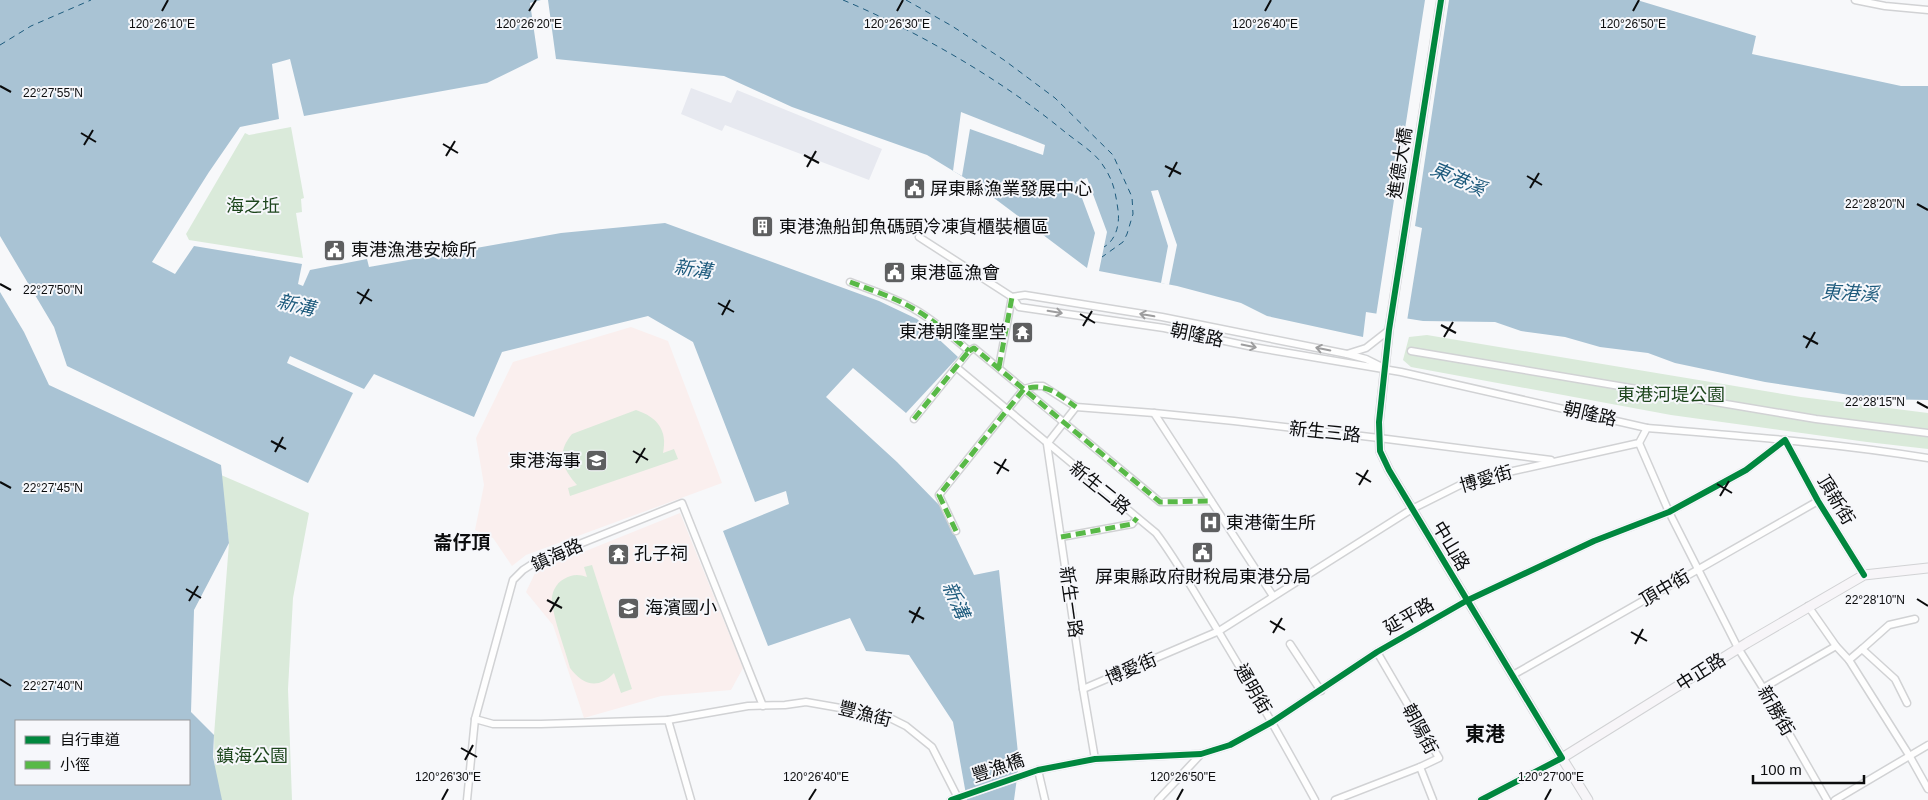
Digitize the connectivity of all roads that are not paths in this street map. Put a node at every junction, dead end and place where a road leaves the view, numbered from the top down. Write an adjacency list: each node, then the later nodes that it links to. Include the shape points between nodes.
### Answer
1 (1441, 0): 7 (street, 進德大橋)
2 (1855, 0): 3 (street)
3 (1928, 10)
4 (919, 237): 6 (street, 朝隆路)
5 (850, 282): 8 (street, via 913,308)
6 (1012, 297): 10 (street, 朝隆路, one-way to 6, via 1141,314 1025,295); 12 (street); 13 (street, 朝隆路, one-way to 13, via 1020,307 1164,328 1253,347)
7 (1389, 330): 10 (street, via 1366,348); 13 (street, 中山路)
8 (969, 350): 11 (street); 12 (street, via 974,348)
9 (1411, 351): 21 (street, via 1816,419)
10 (1347, 354): 13 (street, 朝隆路)
11 (956, 367): 16 (street, 新生二路); 18 (street)
12 (999, 367): 14 (street)
13 (1386, 369): 20 (street, 朝隆路); 22 (street, 中山路)
14 (1024, 389): 15 (street, via 1043,386); 16 (street); 19 (street)
15 (1076, 408): 17 (street, 新生三路); 19 (street)
16 (1008, 410): 24 (street, 新生二路); 33 (street, via 939,495)
17 (1154, 413): 22 (street, 新生三路); 28 (street)
18 (914, 419)
19 (1063, 424): 24 (street); 28 (street, via 1160,502)
20 (1647, 428): 23 (street); 25 (street)
21 (1928, 433)
22 (1379, 438): 27 (street, 新生三路); 30 (street, 中山路, via 1380,451)
23 (1785, 440): 26 (street); 29 (street, 頂新街); 31 (street, 延平路, via 1746,470)
24 (1047, 444): 32 (street, 新生二路); 34 (street, 新生一路)
25 (1639, 444): 27 (street, 博愛街); 31 (street, 新勝街)
26 (1928, 458)
27 (1555, 460): 30 (street, 博愛街, via 1468,481)
28 (1211, 501): 38 (street)
29 (1818, 501): 36 (street, 頂中街); 37 (street, 頂新街)
30 (1412, 509): 38 (street, 博愛街); 39 (street, 中山路)
31 (1669, 512): 36 (street, 新勝街); 39 (street, 延平路, via 1594,541)
32 (1137, 518): 34 (street, via 1132,524); 42 (street, 新生二路, via 1156,533 1167,548)
33 (956, 531)
34 (1061, 537): 51 (street, 新生一路)
35 (1928, 568): 37 (main road, 中正路)
36 (1698, 570): 45 (street, 新勝街); 49 (street, 頂中街)
37 (1864, 575): 40 (main road, 中正路)
38 (1273, 596): 42 (street, 博愛街)
39 (1466, 601): 47 (street, 延平路); 49 (street, 中山路)
40 (1808, 606): 44 (street); 45 (main road, 中正路)
41 (1915, 619): 46 (street, via 1888,625)
42 (1219, 631): 51 (street, 博愛街); 57 (street, 通明街)
43 (1290, 644): 52 (street)
44 (1836, 646): 48 (street); 50 (street)
45 (1738, 648): 50 (street, 新勝街); 61 (main road, 中正路)
46 (1862, 649): 48 (street); 53 (street, via 1895,679)
47 (1377, 652): 52 (street, 延平路); 63 (street, 朝陽街, via 1439,758)
48 (1849, 660): 60 (street)
49 (1513, 675): 61 (street, 中山路)
50 (1764, 688): 76 (street, 新勝街)
51 (1083, 689): 62 (street, 新生一路)
52 (1321, 691): 57 (street, 延平路)
53 (1907, 703)
54 (763, 706): 55 (street, 鎮海路, via 682,503 537,561 512,580); 56 (street, 豐漁街); 66 (street, 豐漁街, via 806,702 886,716 906,726 932,747)
55 (476, 719): 56 (street, via 493,724); 67 (street, 鎮海路)
56 (668, 720): 68 (street)
57 (1272, 722): 59 (street, 延平路, via 1230,745); 71 (street, 通明街)
58 (1928, 745): 60 (street)
59 (1200, 754): 62 (street, 延平路); 70 (street)
60 (1909, 755): 65 (street); 77 (street)
61 (1562, 758): 74 (street, 中正路); 75 (main road, 中山路)
62 (1095, 759): 64 (street, 延平路)
63 (1420, 767): 72 (street); 73 (street, 朝陽街)
64 (1038, 770): 66 (street, 豐漁橋); 69 (street)
65 (1928, 789)
66 (954, 799)
67 (467, 800)
68 (691, 800)
69 (1044, 800)
70 (1158, 800)
71 (1315, 800)
72 (1335, 800)
73 (1433, 800)
74 (1481, 800)
75 (1588, 800)
76 (1828, 800)
77 (1836, 800)

